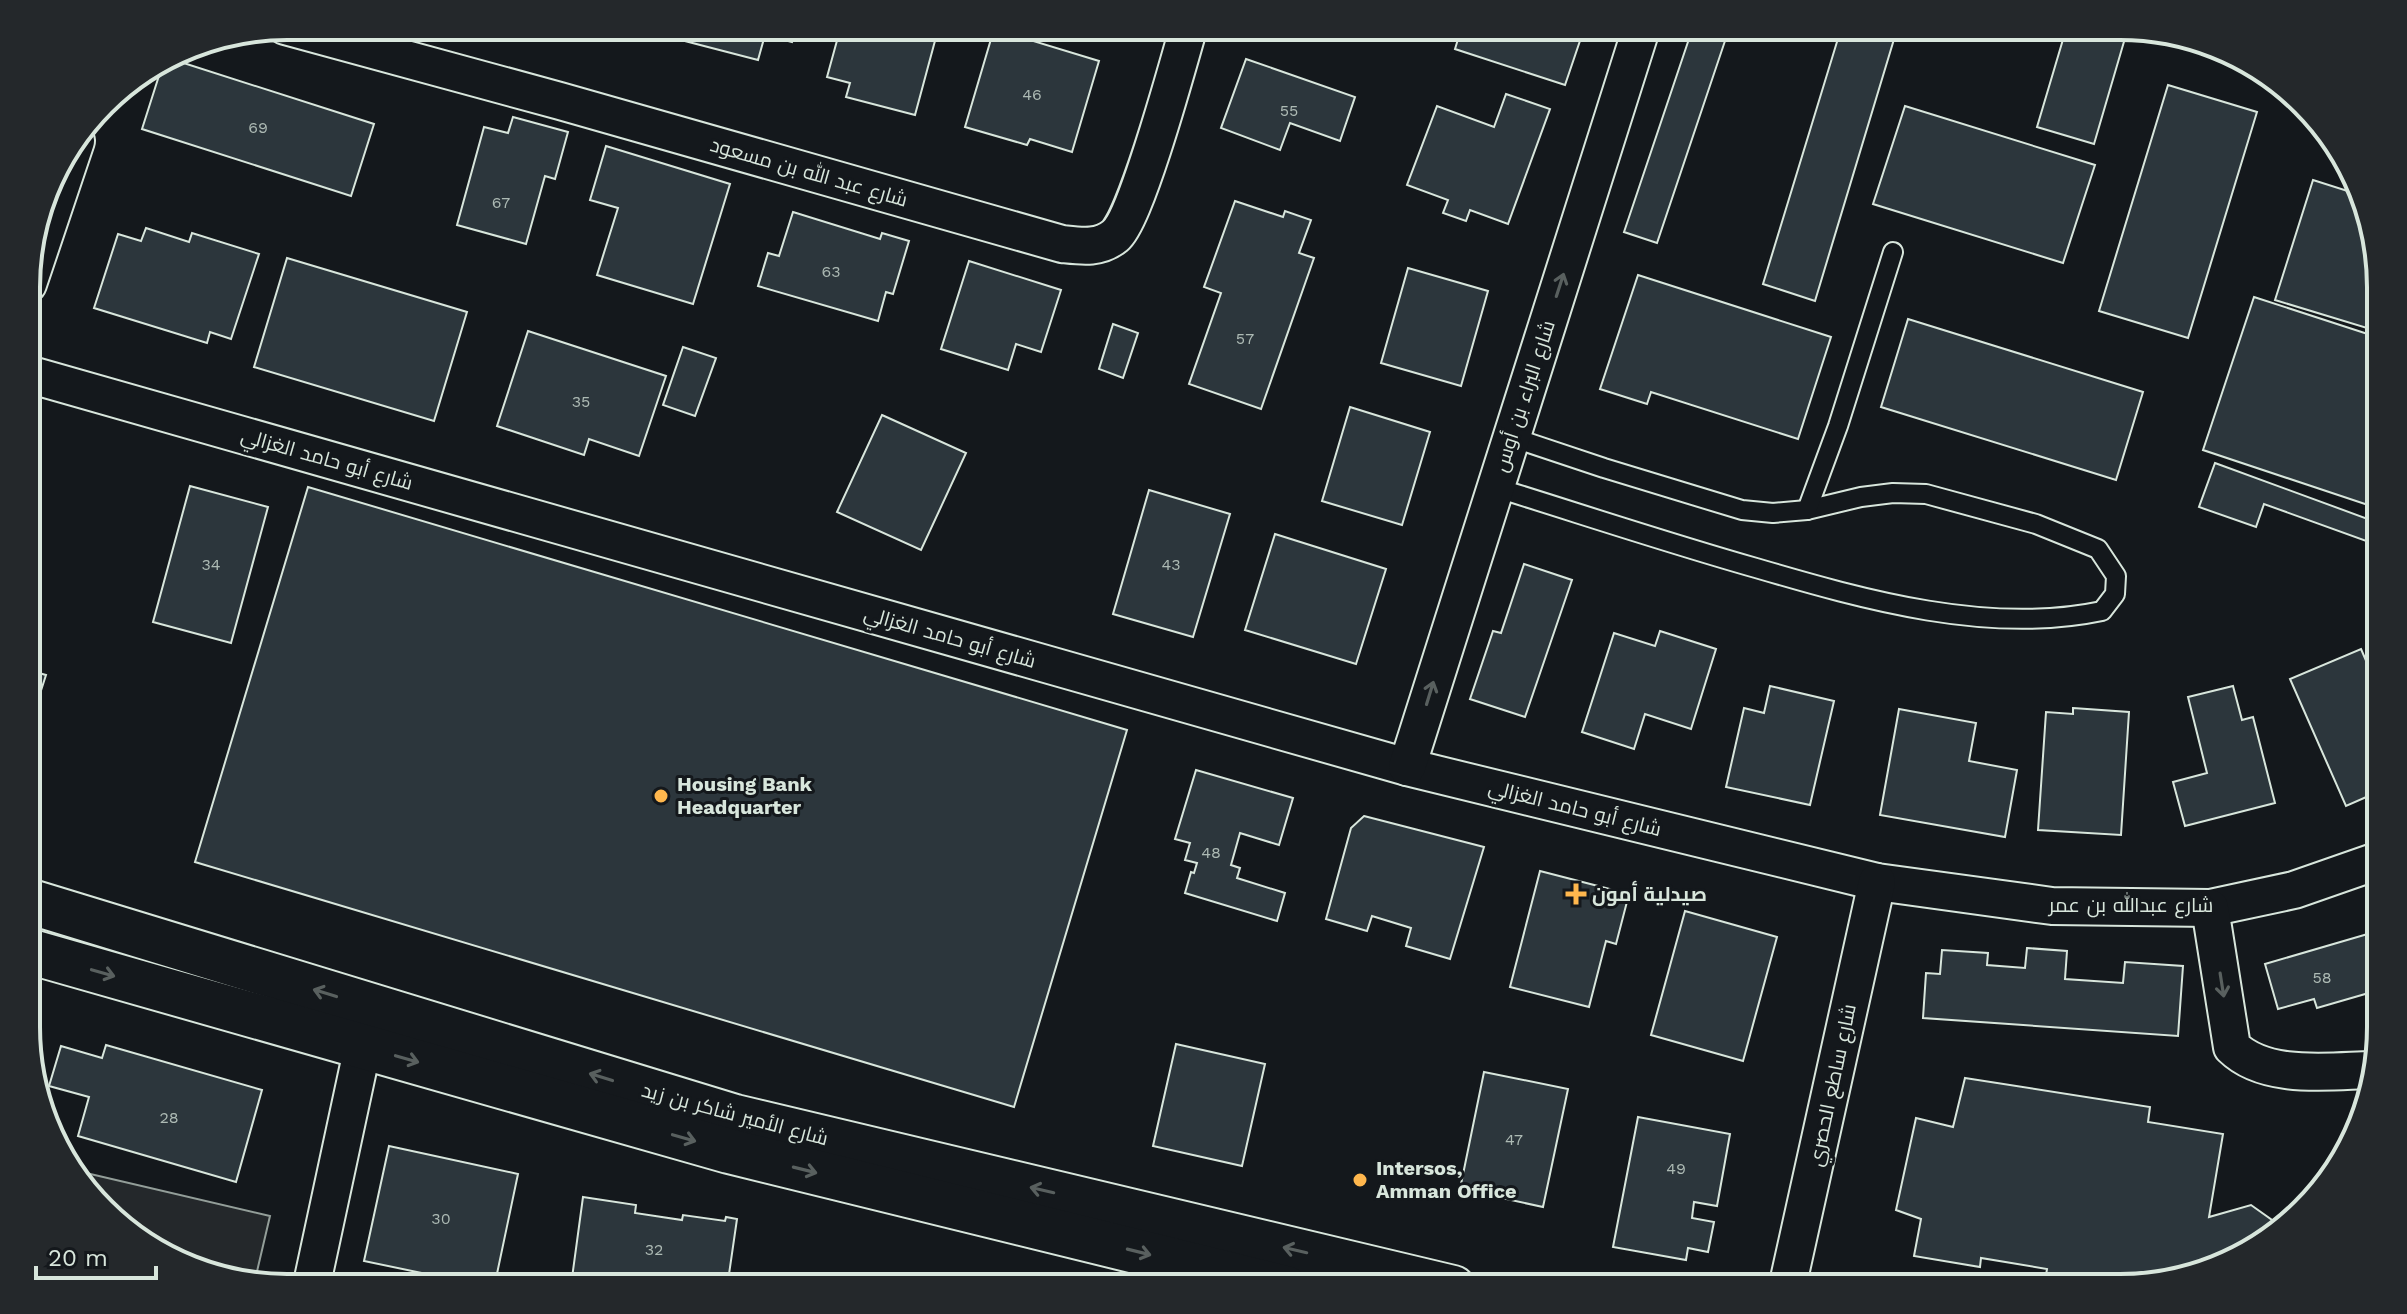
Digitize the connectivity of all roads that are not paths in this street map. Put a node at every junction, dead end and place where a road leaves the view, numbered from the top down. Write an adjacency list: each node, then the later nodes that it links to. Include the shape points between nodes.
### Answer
1 (336, 40): 2 (street, شارع عبد الله بن مسعود, via 1082,247 1101,245 1123,228)
2 (1185, 40)
3 (1638, 40): 8 (street, شارع البراء بن أوس, one-way to 3)
4 (58, 194): 5 (street)
5 (47, 226)
6 (1893, 252): 10 (lane)
7 (40, 377): 11 (street, شارع أبو حامد الغزالي)
8 (1511, 437): 9 (street, شارع البراء بن أوس); 10 (lane, via 1742,510)
9 (1494, 487): 10 (lane, via 1847,595 1986,619 2066,619 2102,611 2115,594 2116,576 2098,549 2036,524 1940,497 1893,493); 11 (street, شارع البراء بن أوس, one-way to 9)
10 (1807, 510)
11 (1407, 767): 13 (street, شارع أبو حامد الغزالي)
12 (2366, 865): 15 (street, شارع عبدالله بن عمر, via 2294,890)
13 (1877, 882): 15 (street, شارع عبدالله بن عمر, via 2052,906); 21 (street, شارع ساطع الحصري)
14 (40, 905): 17 (main road, شارع الأمير شاكر بن زيد, one-way to 14)
15 (2210, 908): 18 (street, one-way to 18, via 2232,1047 2243,1058 2279,1070)
16 (40, 954): 17 (main road, شارع الأمير شاكر بن زيد, one-way to 17)
17 (369, 1027): 19 (main road, شارع الأمير شاكر بن زيد, one-way to 19, via 729,1151); 20 (main road, شارع الأمير شاكر بن زيد, one-way to 17); 22 (street)
18 (2363, 1070)
19 (1227, 1273)
20 (1392, 1273)
21 (1790, 1273)
22 (314, 1274)

